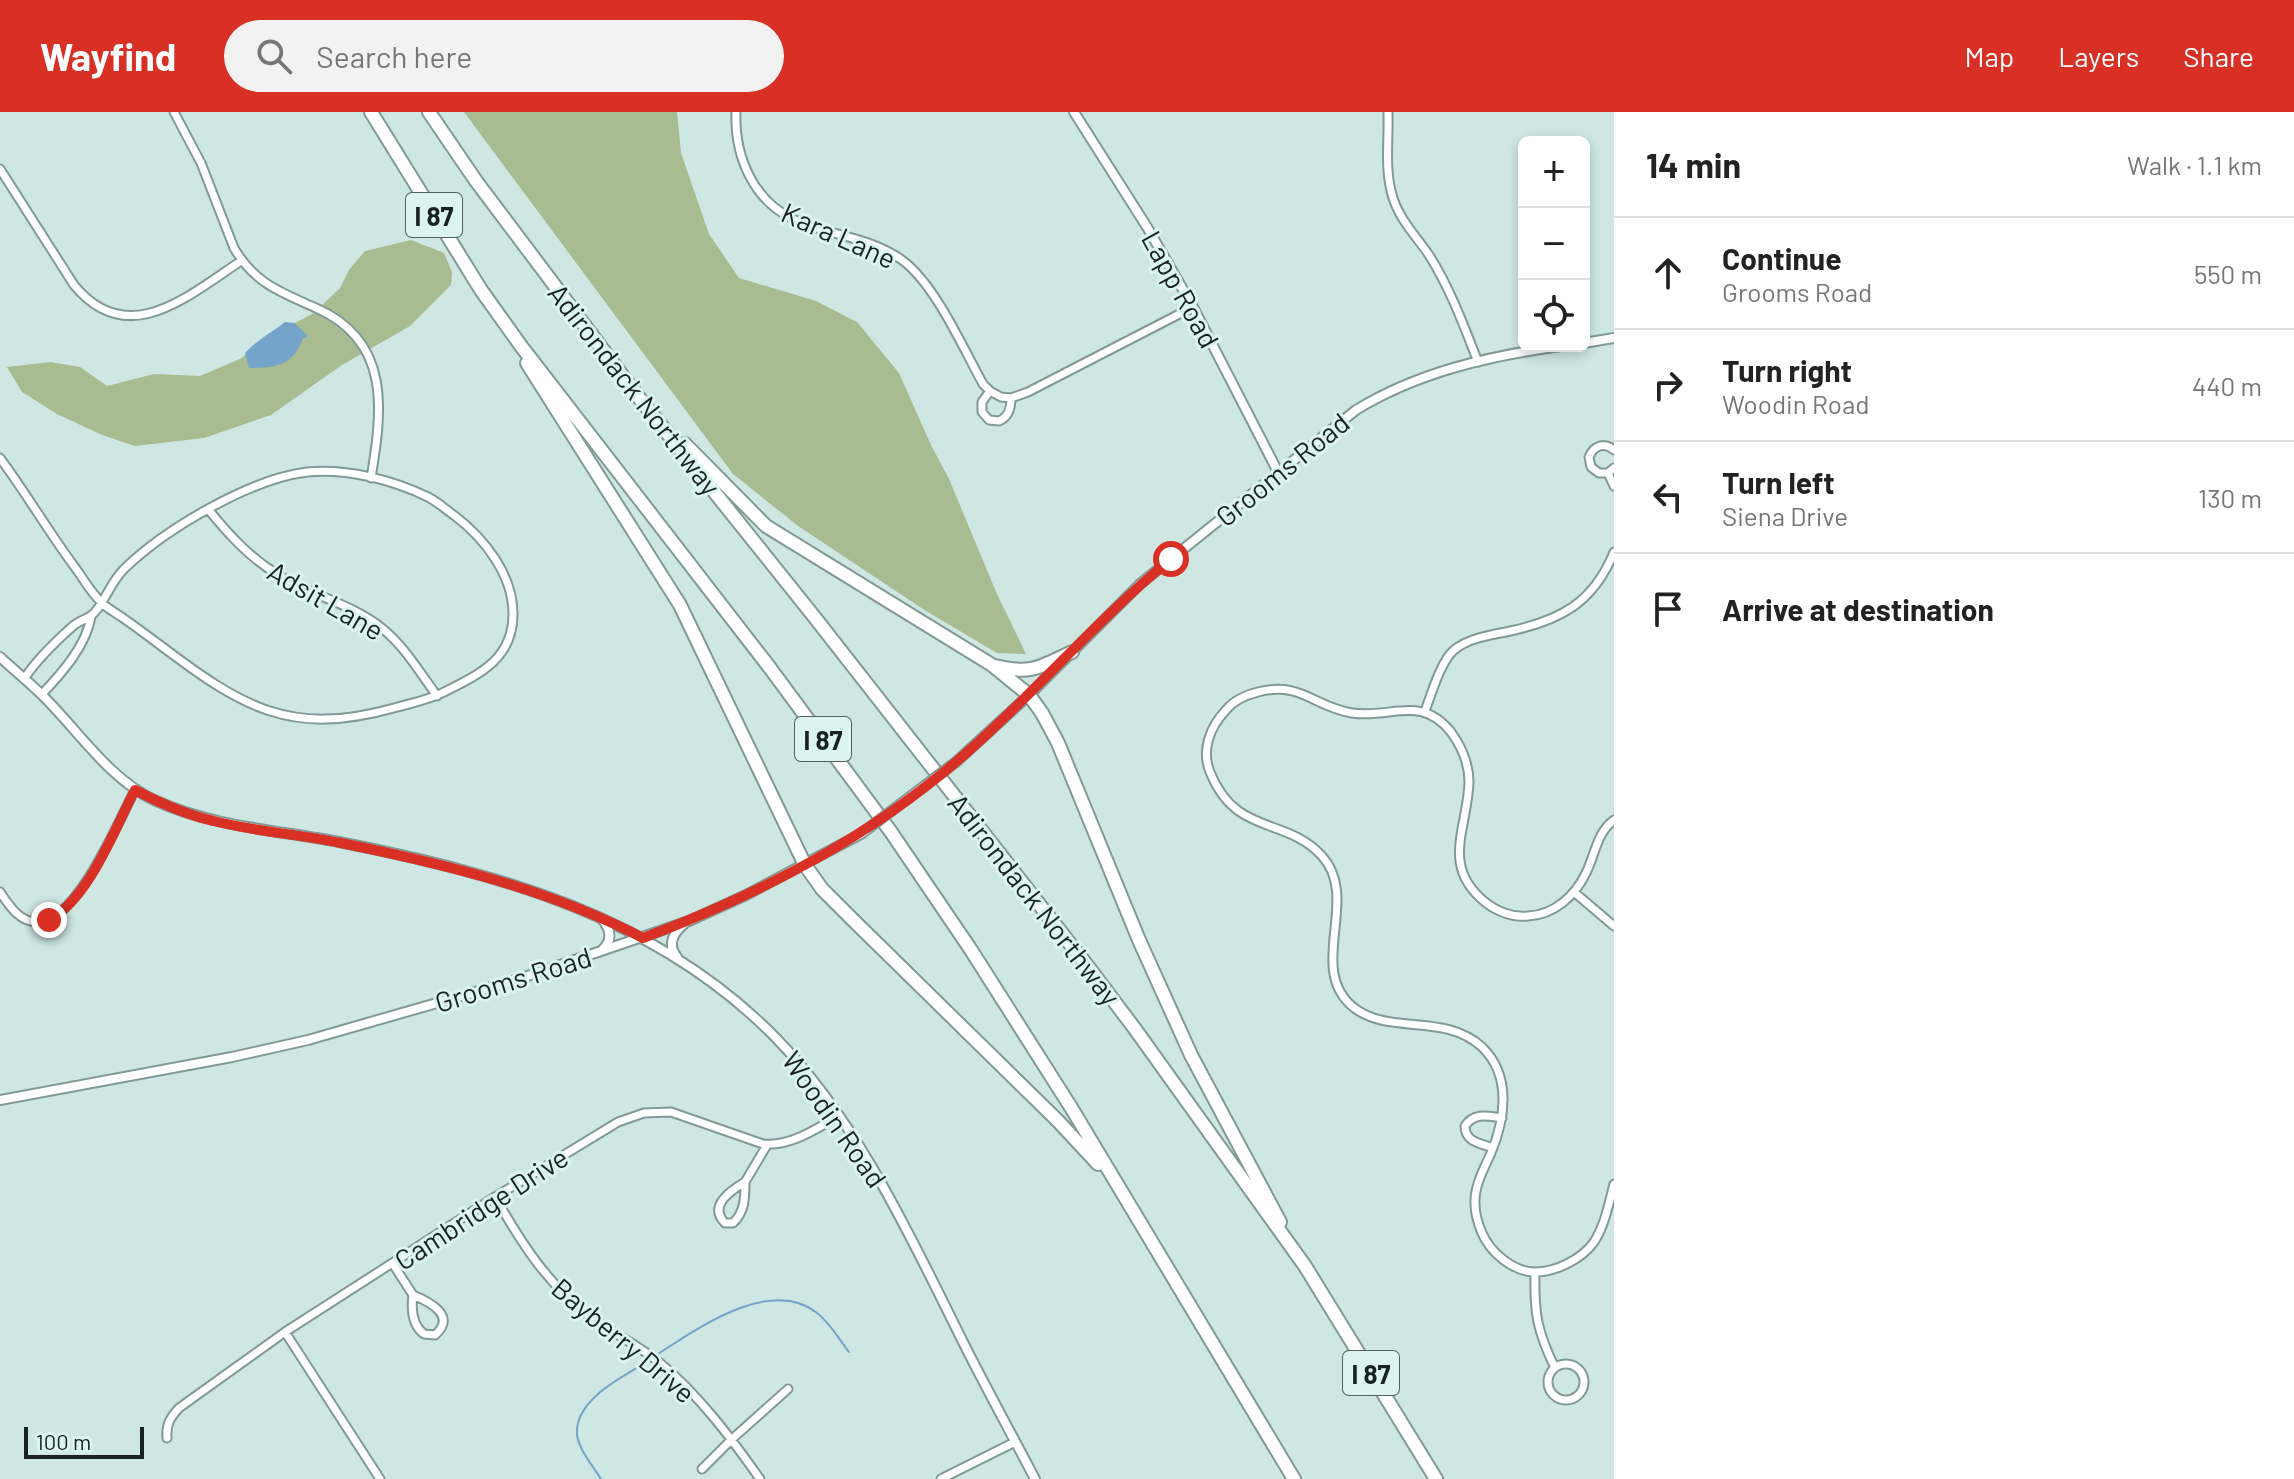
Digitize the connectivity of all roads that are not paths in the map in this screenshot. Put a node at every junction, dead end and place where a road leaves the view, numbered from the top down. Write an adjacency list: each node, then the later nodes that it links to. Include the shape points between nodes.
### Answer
1 (174, 112): 8 (street)
2 (371, 112): 10 (highway, I 87)
3 (429, 112): 17 (highway, Adirondack Northway / I 87)
4 (736, 112): 15 (street, Kara Lane, via 740,157 765,199 793,221 874,245 903,260 930,291)
5 (1074, 112): 9 (street, Lapp Road)
6 (1388, 112): 14 (street, via 1387,170 1393,197 1445,287)
7 (0, 169): 8 (street, via 74,285 105,311 133,316 159,312)
8 (241, 261): 22 (street, via 268,286 334,317 365,351 373,365 380,407)
9 (1193, 307): 16 (street); 21 (street, Lapp Road)
10 (499, 316): 38 (highway, via 680,605); 53 (highway, I 87, via 891,832)
11 (1614, 338): 12 (street)
12 (1590, 342)
13 (1530, 352): 14 (street, Grooms Road)
14 (1478, 362): 21 (street, Grooms Road, via 1379,396)
15 (990, 391): 16 (street); 16 (street, Kara Lane, via 981,407 989,420 1004,419)
16 (1011, 398)
17 (640, 399): 30 (highway, via 766,526); 57 (highway, Adirondack Northway / I 87, via 1089,968)
18 (1614, 450): 20 (street, via 1598,446 1589,457 1594,470)
19 (0, 458): 26 (street)
20 (1611, 470): 23 (street)
21 (1278, 472): 28 (street, Grooms Road, via 1140,584)
22 (371, 478): 24 (street, via 307,472); 34 (street, via 430,498 462,522 486,545 511,592 511,636 505,649 484,671)
23 (1614, 486)
24 (208, 509): 26 (street, via 121,572); 34 (street, Adsit Lane, via 231,536 281,577 384,630)
25 (1614, 552): 35 (street, via 1591,590 1560,616 1455,649)
26 (102, 603): 27 (street); 34 (street, via 202,677 240,700 285,715 336,720)
27 (91, 617): 31 (street, via 72,627); 32 (street, via 69,662)
28 (1072, 652): 30 (highway, via 1023,671); 33 (street, Grooms Road)
29 (0, 657): 31 (street, Woodin Road)
30 (992, 665): 33 (highway)
31 (24, 679): 32 (street, Woodin Road)
32 (42, 694): 36 (street, Woodin Road)
33 (1029, 695): 38 (street, Grooms Road, bridge, via 956,762 861,834); 57 (highway, via 1058,743 1191,1055)
34 (437, 696)
35 (1425, 711): 40 (street, via 1444,724 1464,757 1469,781 1458,848 1472,890 1492,907 1528,916 1558,907); 49 (street, via 1358,714 1284,688 1253,693 1225,710 1210,736 1206,762 1226,802 1315,849 1327,863 1335,882 1337,912 1333,970 1346,1000 1376,1019 1451,1030 1481,1046 1501,1082)
36 (135, 790): 39 (street, via 95,867 58,915 41,923 27,920); 41 (street, Woodin Road, via 215,822 466,870)
37 (1614, 820): 40 (street, via 1602,831)
38 (805, 865): 42 (street, Grooms Road); 53 (highway, via 822,889)
39 (0, 892)
40 (1574, 892): 43 (street)
41 (602, 918): 44 (street, Woodin Road); 45 (street, via 610,937)
42 (689, 921): 44 (street, Grooms Road); 46 (street, via 672,939)
43 (1614, 926)
44 (643, 938): 45 (street, Grooms Road); 46 (street, Woodin Road)
45 (598, 953): 47 (street, Grooms Road, via 308,1040)
46 (680, 960): 48 (street, Woodin Road, via 773,1035)
47 (0, 1100)
48 (838, 1116): 50 (street, via 789,1141); 65 (street, Woodin Road, via 917,1247)
49 (1502, 1118): 51 (street); 51 (street, via 1481,1115 1465,1126 1469,1139)
50 (767, 1145): 52 (street); 55 (street, Cambridge Drive, via 671,1112 644,1113 618,1122)
51 (1493, 1148): 58 (street, via 1475,1202 1481,1233 1509,1263)
52 (745, 1182): 52 (street, via 741,1212 733,1223 725,1223 717,1212 719,1205)
53 (1117, 1184): 71 (highway, I 87)
54 (1614, 1184): 58 (street, via 1595,1240 1579,1258)
55 (495, 1197): 56 (street, Cambridge Drive); 64 (street, Bayberry Drive, via 556,1287 661,1364)
56 (393, 1264): 59 (street); 60 (street, Cambridge Drive)
57 (1305, 1266): 72 (highway, Adirondack Northway / I 87)
58 (1535, 1272): 61 (street, via 1536,1321)
59 (413, 1295): 59 (street, via 440,1312 443,1325 435,1335 416,1326)
60 (285, 1332): 63 (street, Cambridge Drive, via 179,1408 169,1419); 67 (street)
61 (1555, 1368): 61 (street, via 1568,1364 1580,1370 1584,1383 1576,1397 1562,1399 1551,1392 1548,1379)
62 (788, 1389): 64 (street)
63 (167, 1438)
64 (731, 1440): 66 (street); 68 (street, Bayberry Drive)
65 (1015, 1442): 69 (street); 70 (street, Woodin Road)
66 (702, 1469)
67 (380, 1479)
68 (760, 1479)
69 (941, 1479)
70 (1035, 1479)
71 (1294, 1479)
72 (1436, 1479)

